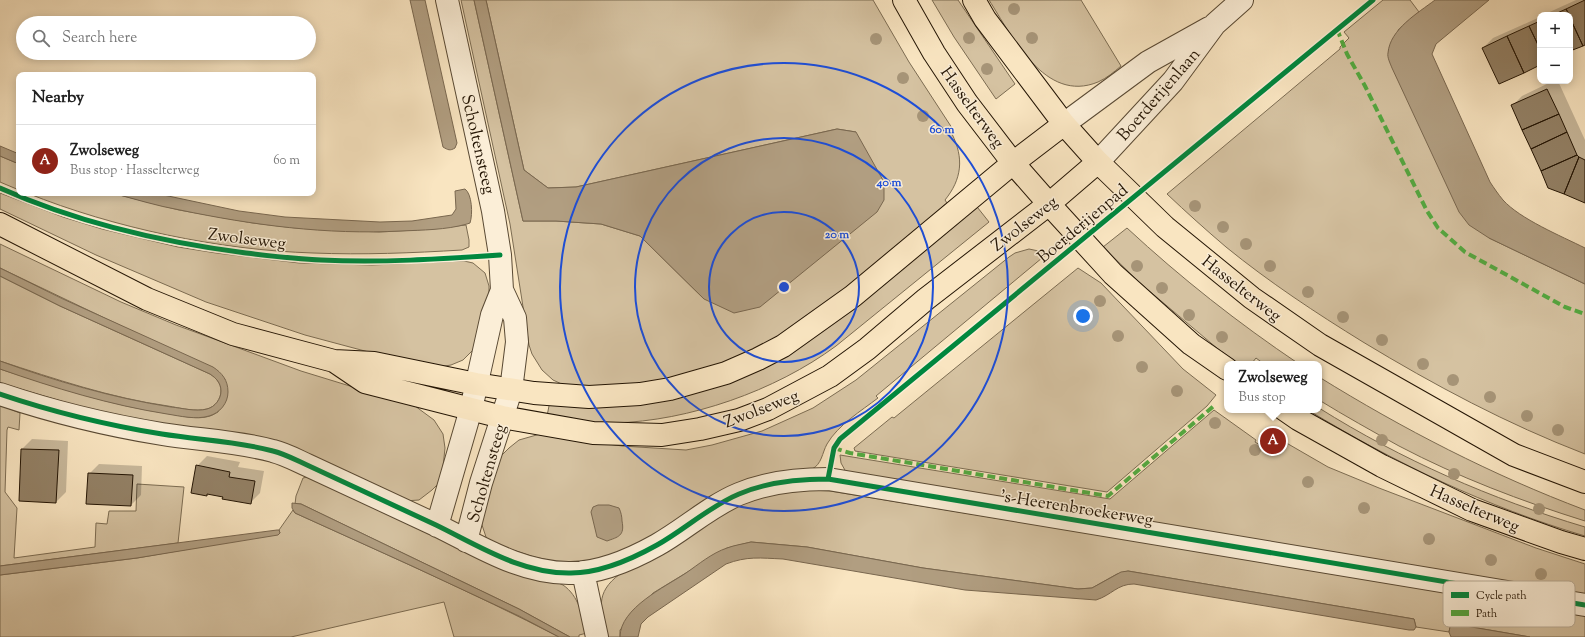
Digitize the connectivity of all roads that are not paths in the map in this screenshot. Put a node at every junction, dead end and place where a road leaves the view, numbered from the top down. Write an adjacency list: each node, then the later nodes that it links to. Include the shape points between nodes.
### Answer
1 (446, 0): 11 (street, Scholtensteeg, via 493,210)
2 (904, 0): 8 (main road, Hasselterweg, via 934,53 967,103)
3 (974, 0): 6 (main road, Hasselterweg, via 985,19)
4 (1242, 0): 5 (street, Boerderijenlaan)
5 (1215, 24): 6 (street, Boerderijenlaan, via 1148,62); 7 (street, Boerderijenlaan, via 1173,81)
6 (1064, 124): 7 (main road, Hasselterweg); 8 (main road, Zwolseweg)
7 (1098, 162): 9 (main road, Zwolseweg); 20 (main road, Hasselterweg, via 1176,236 1252,298 1320,345 1514,455)
8 (1013, 163): 9 (main road, Hasselterweg); 15 (main road, Zwolseweg, via 849,299 800,335 758,359 698,382 640,394 589,397)
9 (1049, 204): 13 (main road, Hasselterweg, via 1113,274 1191,344); 19 (main road, Zwolseweg, via 926,299 868,349 830,376 806,390 739,420 662,435 593,433)
10 (0, 224): 12 (main road, Zwolseweg, via 147,299 234,334)
11 (502, 290): 14 (street, Scholtensteeg, via 492,315); 15 (street, Scholtensteeg, via 515,318 517,342)
12 (334, 361): 14 (main road, Zwolseweg, via 374,363); 17 (main road, Zwolseweg, via 365,382)
13 (1224, 367)
14 (476, 384): 15 (main road, Zwolseweg); 17 (street, Scholtensteeg)
15 (510, 390): 19 (street, Scholtensteeg)
16 (0, 394): 21 (street, via 41,408 104,424 274,451)
17 (471, 409): 19 (main road, Zwolseweg); 21 (street, Scholtensteeg)
18 (1289, 413): 23 (main road, Hasselterweg, via 1382,466 1472,510)
19 (502, 417): 22 (street, Scholtensteeg)
20 (1585, 482)
21 (437, 526): 22 (street, Scholtensteeg)
22 (466, 541): 24 (street, Scholtensteeg, via 529,567)
23 (1585, 549)
24 (583, 572): 25 (street, 's-Heerenbroekerweg, via 612,565 657,545 738,494 777,482 828,479); 28 (street)
25 (1443, 581)
26 (1575, 603): 27 (street, 's-Heerenbroekerweg)
27 (1585, 605)
28 (597, 637)

